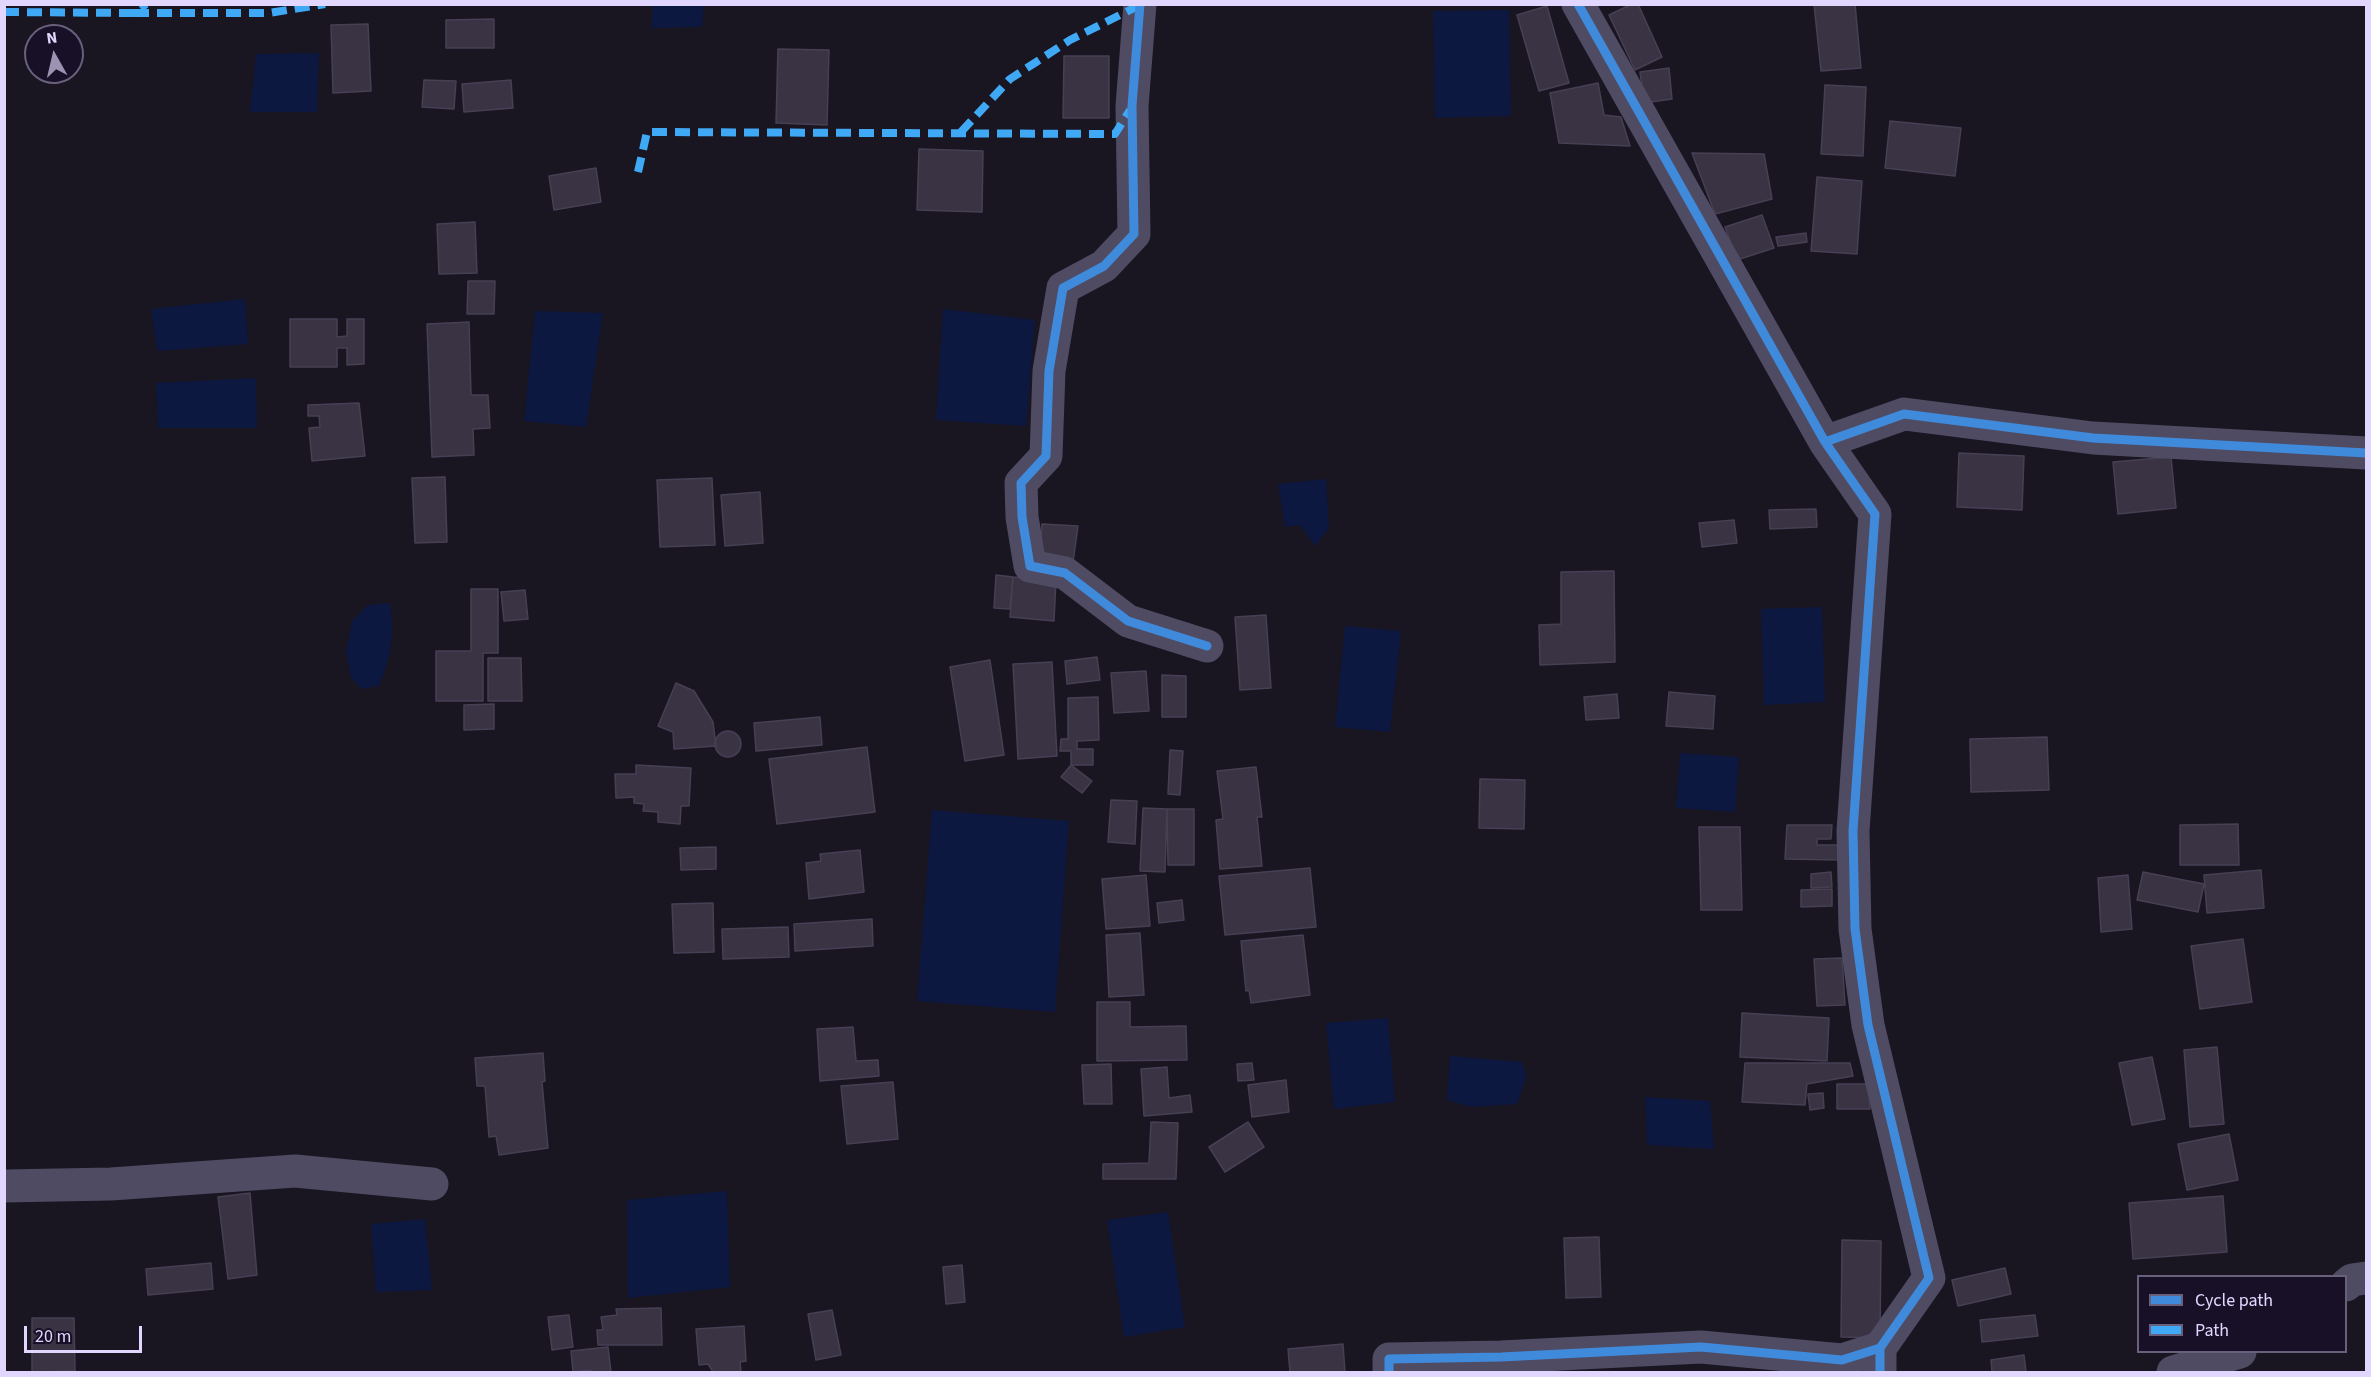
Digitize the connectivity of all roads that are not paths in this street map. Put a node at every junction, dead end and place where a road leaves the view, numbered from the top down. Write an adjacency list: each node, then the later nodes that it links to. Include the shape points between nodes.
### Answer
1 (1140, 4): 5 (street, via 1132,106 1134,234 1104,266 1063,288 1048,371 1046,456 1021,483 1023,517 1030,566 1065,573 1128,621)
2 (1578, 4): 3 (street)
3 (1826, 442): 4 (street, via 1904,414 2093,438); 11 (street, via 1875,514 1853,831 1855,929 1868,1025 1929,1278)
4 (2367, 453)
5 (1207, 646)
6 (432, 1184): 7 (street, via 295,1171 111,1184)
7 (4, 1186)
8 (2367, 1278): 9 (street)
9 (2347, 1284)
10 (2237, 1353): 13 (street)
11 (1880, 1360): 12 (street, via 1701,1347 1389,1359)
12 (1389, 1372)
13 (2173, 1372)

